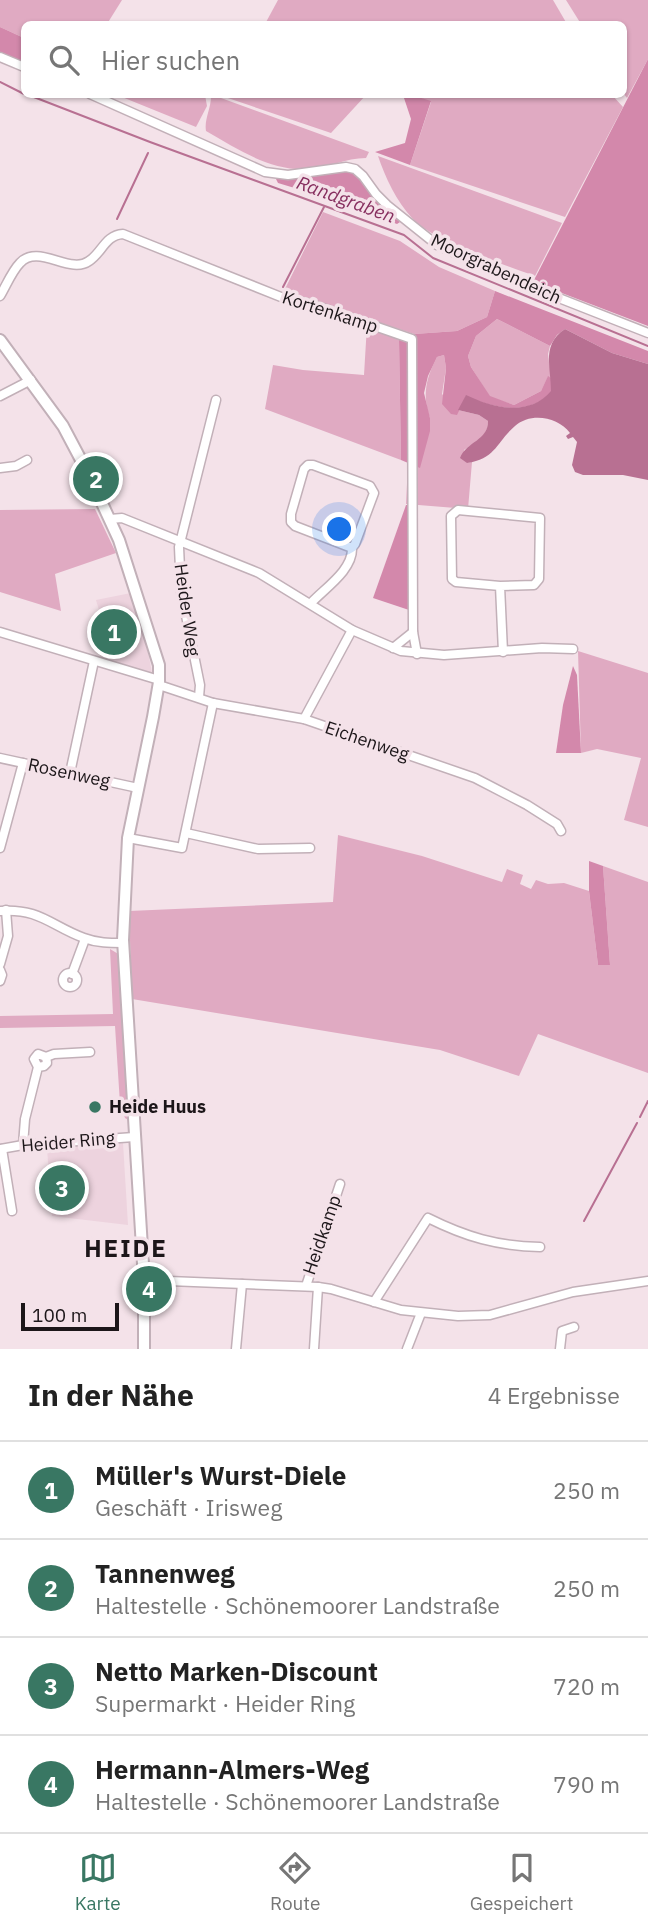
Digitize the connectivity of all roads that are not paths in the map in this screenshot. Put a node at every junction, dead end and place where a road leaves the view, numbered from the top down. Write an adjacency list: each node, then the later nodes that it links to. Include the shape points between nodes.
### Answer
1 (0, 57): 2 (street)
2 (21, 66)
3 (99, 98): 5 (street, Moorgrabendeich, via 265,172 288,175 355,169 387,205 437,245)
4 (0, 296): 19 (street, Kortenkamp, via 21,261 33,256 81,265 106,241 123,234 286,299 412,339)
5 (648, 333)
6 (0, 340): 7 (street)
7 (31, 380): 8 (street); 12 (street, via 64,426)
8 (0, 396)
9 (216, 400): 13 (street, Heider Weg)
10 (27, 460): 11 (street)
11 (0, 468)
12 (110, 519): 13 (street, via 122,519); 25 (street, via 156,653)
13 (179, 541): 16 (street, via 259,573); 26 (street, Heider Weg, via 181,591 200,685)
14 (352, 548): 14 (street, via 291,522 308,466 374,491); 16 (street, via 347,567)
15 (499, 586): 15 (street, via 452,579 451,516 458,510 540,518 539,579 534,585); 22 (street)
16 (311, 603): 17 (street)
17 (352, 629): 20 (street); 28 (street)
18 (0, 632): 24 (street, Eichenweg)
19 (412, 632): 20 (street); 23 (street, Kortenkamp)
20 (393, 648): 23 (street)
21 (573, 649): 22 (street)
22 (503, 652): 23 (street)
23 (417, 654)
24 (94, 661): 25 (street, Eichenweg); 31 (street)
25 (159, 683): 26 (street, Eichenweg); 32 (street)
26 (198, 697): 27 (street, Eichenweg)
27 (213, 703): 28 (street, Eichenweg); 34 (street)
28 (304, 719): 33 (street, Eichenweg, via 475,778 527,805)
29 (0, 758): 30 (street, Rosenweg)
30 (23, 763): 31 (street, Rosenweg); 37 (street)
31 (70, 773): 32 (street, Rosenweg)
32 (138, 788): 35 (street)
33 (561, 831)
34 (186, 833): 35 (street, via 183,848); 36 (street, via 258,849)
35 (128, 838): 40 (street)
36 (310, 848)
37 (0, 849)
38 (3, 910): 39 (street, via 38,914); 41 (street, via 8,936)
39 (85, 939): 40 (street); 43 (street)
40 (123, 943): 46 (street)
41 (0, 964)
42 (0, 970): 44 (street)
43 (72, 974)
44 (0, 981)
45 (90, 1052): 47 (street, via 54,1054 38,1067)
46 (134, 1136): 47 (street, Heider Ring); 52 (street)
47 (23, 1145): 48 (street, Heider Ring)
48 (1, 1149): 50 (street, Heider Ring)
49 (340, 1184): 55 (street, Heidkamp)
50 (12, 1211)
51 (540, 1247): 57 (street, via 468,1237 428,1217)
52 (144, 1280): 54 (street); 60 (street)
53 (648, 1281): 58 (street, via 558,1295 490,1315)
54 (242, 1284): 55 (street); 61 (street)
55 (306, 1286): 56 (street)
56 (318, 1287): 57 (street); 62 (street)
57 (374, 1302): 58 (street)
58 (421, 1313): 63 (street)
59 (574, 1327): 64 (street, via 562,1331)
60 (144, 1349)
61 (236, 1349)
62 (314, 1349)
63 (407, 1349)
64 (561, 1349)

